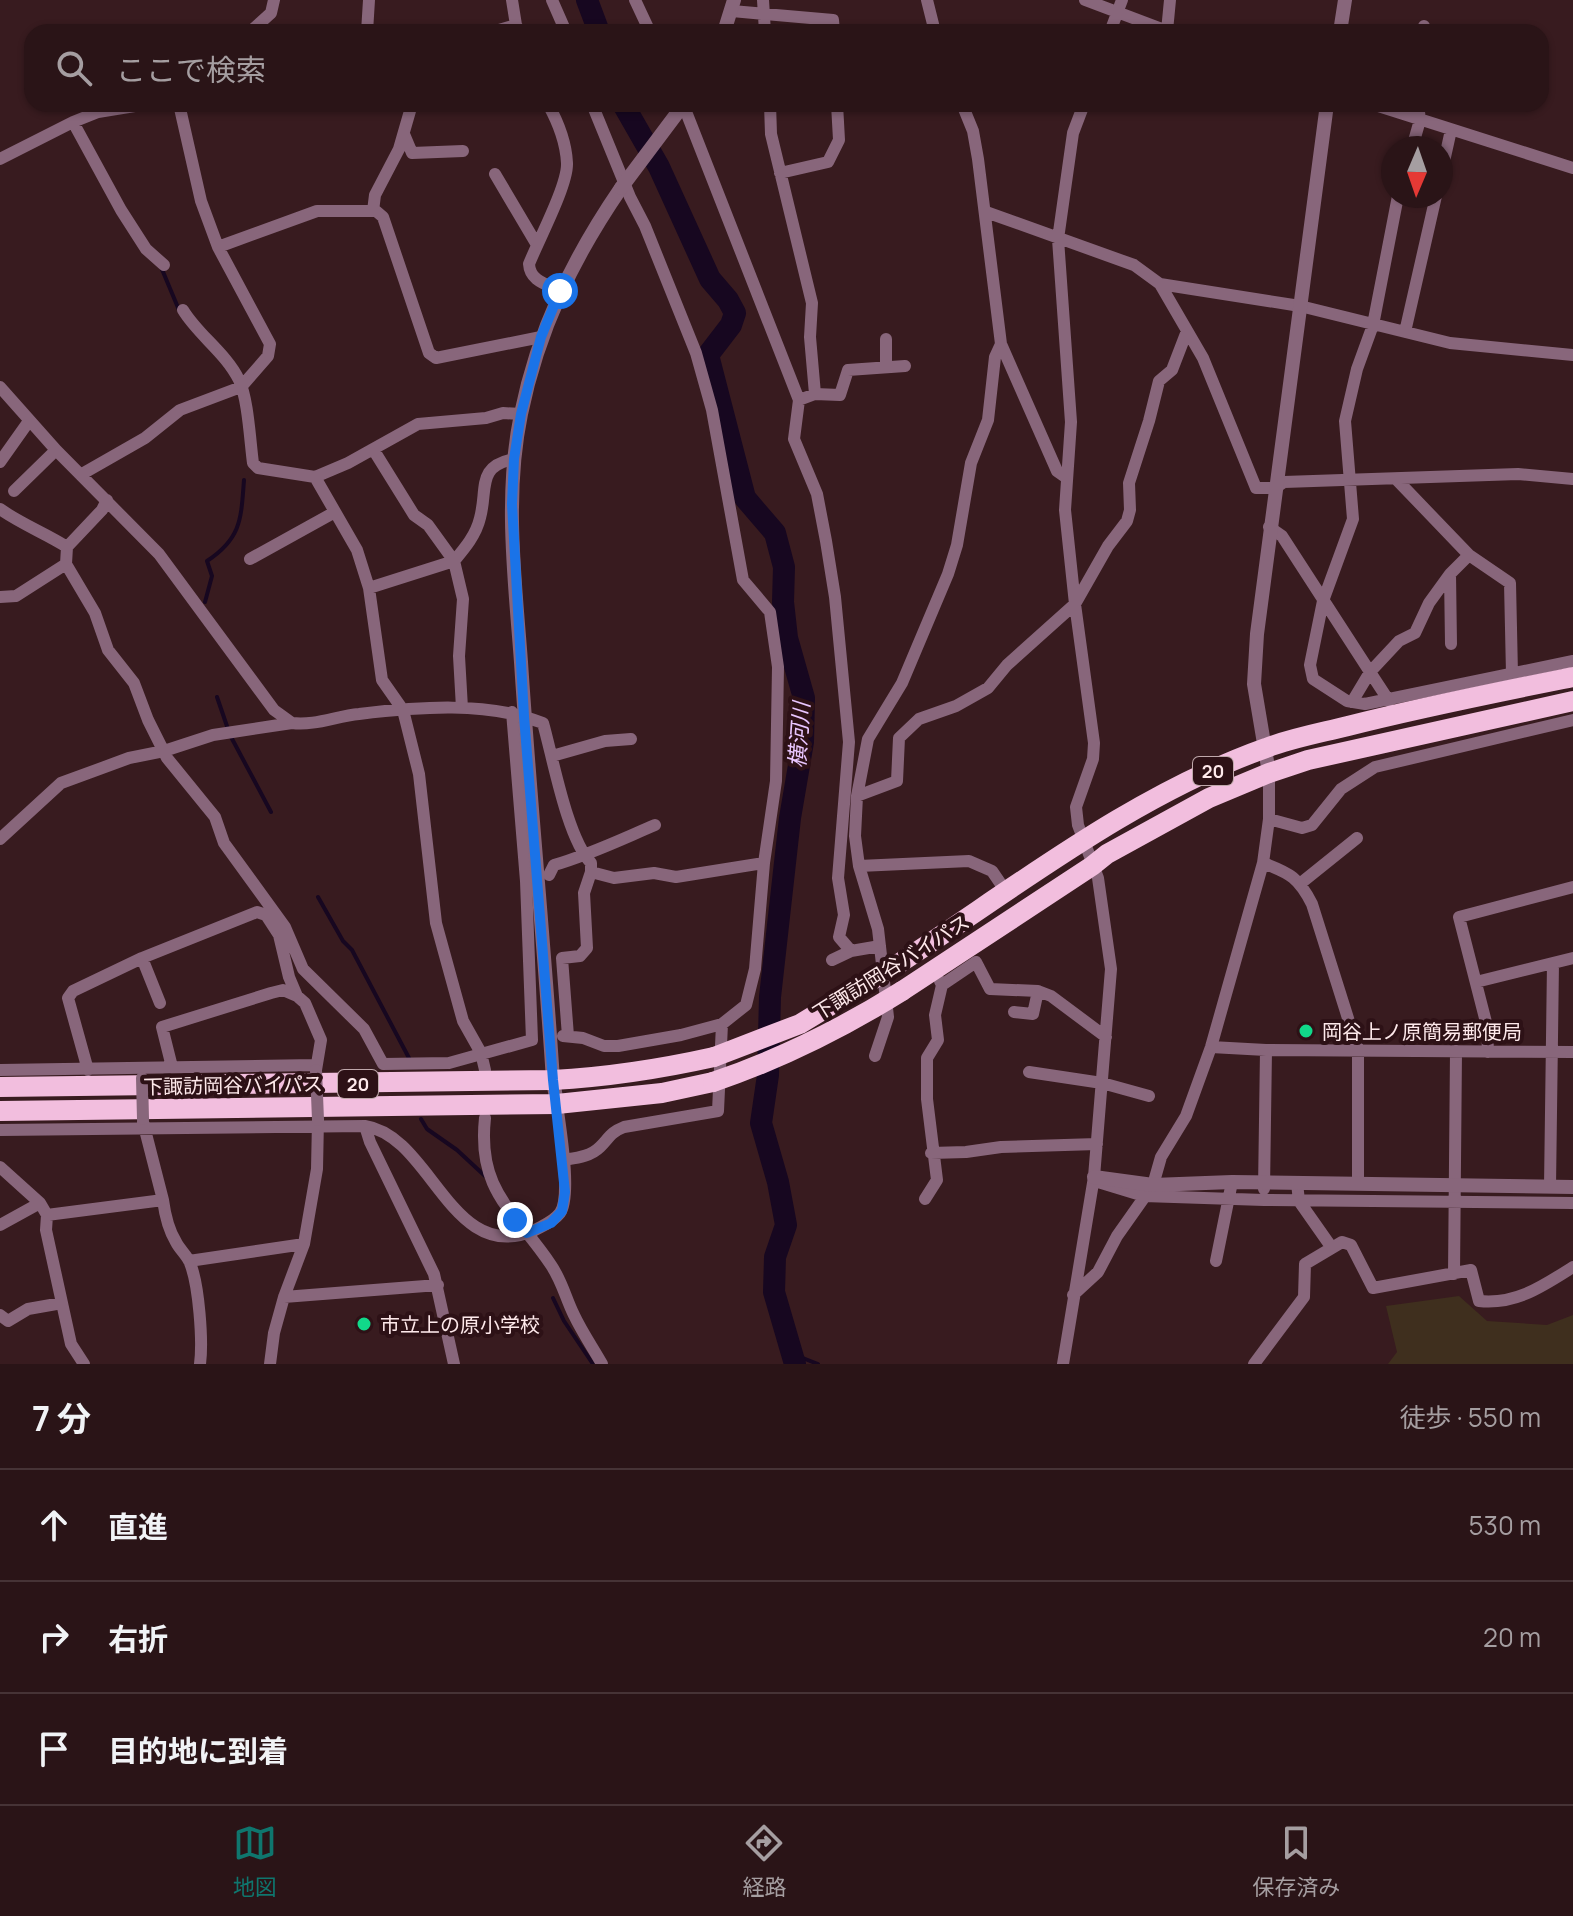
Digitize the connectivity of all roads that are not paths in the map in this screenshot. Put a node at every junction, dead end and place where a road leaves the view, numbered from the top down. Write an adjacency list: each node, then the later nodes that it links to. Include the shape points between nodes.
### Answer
1 (274, 0): 14 (street, via 271,13)
2 (369, 0): 15 (street)
3 (512, 0): 16 (street)
4 (552, 0): 17 (street)
5 (635, 0): 18 (street)
6 (763, 0): 13 (street)
7 (927, 0): 22 (street)
8 (1085, 0): 12 (street)
9 (1170, 0): 24 (street)
10 (1345, 0): 25 (street)
11 (733, 5): 13 (street); 19 (street)
12 (1120, 6): 23 (street)
13 (764, 14): 20 (street); 21 (street)
14 (259, 24)
15 (368, 24)
16 (517, 24)
17 (562, 24)
18 (646, 24)
19 (727, 24)
20 (765, 24)
21 (833, 24)
22 (933, 24)
23 (1155, 24)
24 (1168, 24)
25 (1341, 24)
26 (98, 112): 41 (street)
27 (181, 112): 57 (street, via 201,201)
28 (410, 112): 43 (street)
29 (553, 112): 56 (street, via 567,165)
30 (595, 112): 129 (street, via 696,353 712,410 743,580 770,612 778,667 777,754)
31 (678, 112): 60 (street, bridge, via 588,236)
32 (686, 112): 75 (street)
33 (770, 112): 49 (street)
34 (837, 112): 49 (street, via 839,140 828,162)
35 (965, 112): 54 (street)
36 (1081, 112): 55 (street, via 1073,133)
37 (1326, 112): 61 (street)
38 (1396, 112): 40 (street)
39 (1419, 112): 40 (street)
40 (1420, 120): 42 (street); 44 (street)
41 (73, 122): 47 (street); 58 (street, via 121,210 146,249)
42 (1451, 130): 45 (street); 48 (street)
43 (404, 134): 46 (street, via 412,153); 53 (street, via 375,195)
44 (1415, 136)
45 (1450, 136)
46 (463, 151)
47 (0, 159)
48 (1573, 168)
49 (780, 173): 74 (street, via 812,303)
50 (495, 174): 56 (street)
51 (1396, 208): 63 (street)
52 (1433, 208): 65 (street)
53 (373, 211): 57 (street, via 317,211); 66 (street, via 383,217 429,353 436,358)
54 (986, 212): 55 (street); 68 (street)
55 (1058, 239): 59 (street, via 1134,265); 84 (street, via 1071,422)
56 (537, 245): 60 (street, via 529,272)
57 (218, 247): 73 (street, via 270,344 268,356)
58 (164, 265)
59 (1160, 284): 61 (street); 64 (street)
60 (560, 291): 66 (street)
61 (1300, 306): 63 (street); 88 (street)
62 (183, 310): 73 (street)
63 (1373, 325): 65 (street); 85 (street, via 1345,421)
64 (1187, 331): 88 (street, via 1256,488); 103 (street, via 1172,370 1159,381 1129,483 1127,521)
65 (1405, 332): 69 (street, via 1450,343)
66 (541, 337): 76 (street)
67 (886, 339): 71 (street)
68 (1001, 344): 84 (street, via 1057,471); 122 (street, via 988,420 971,463 948,574 902,683 868,739)
69 (1573, 355)
70 (905, 366): 71 (street)
71 (886, 367): 74 (street, via 848,370 840,395)
72 (0, 387): 77 (street)
73 (241, 387): 82 (street, via 180,410 145,438); 83 (street, via 253,463)
74 (815, 394): 75 (street)
75 (799, 400): 140 (street, via 794,439 817,494 823,525 849,742 838,878 844,915 839,937)
76 (521, 414): 78 (street, via 418,424); 80 (street)
77 (29, 421): 79 (street); 81 (street)
78 (373, 449): 83 (street); 97 (street, via 414,515 428,525)
79 (56, 450): 82 (street); 89 (street)
80 (514, 459): 97 (street, via 498,462 486,475 480,520); 114 (street)
81 (0, 462)
82 (82, 474): 90 (street)
83 (315, 477): 92 (street)
84 (1067, 478): 103 (street, via 1065,510)
85 (1350, 479): 87 (street); 88 (street, via 1284,482); 102 (street, via 1353,519)
86 (1573, 479): 87 (street, via 1518,474)
87 (1397, 480): 95 (street)
88 (1275, 488): 93 (street)
89 (14, 491)
90 (107, 500): 94 (street); 115 (street, via 159,554 274,710)
91 (0, 509): 94 (street)
92 (335, 512): 96 (street); 100 (street, via 357,550)
93 (1269, 527): 102 (street, via 1282,536); 118 (street, via 1254,684)
94 (67, 547): 98 (street)
95 (1469, 555): 99 (street); 107 (street, via 1510,583)
96 (250, 559)
97 (454, 561): 100 (street); 112 (street, via 463,599)
98 (66, 564): 101 (street, via 16,596); 119 (street, via 95,613 108,650 134,683)
99 (1450, 574): 104 (street); 106 (street, via 1415,633 1399,641)
100 (369, 588): 113 (street, via 382,680)
101 (0, 597)
102 (1323, 601): 106 (street); 111 (street, via 1310,665 1313,679)
103 (1075, 604): 122 (street, via 988,688 919,719 899,738 897,781); 127 (street, via 1094,743 1076,807)
104 (1451, 644)
105 (1573, 661): 107 (street)
106 (1370, 672): 109 (street); 111 (street)
107 (1512, 674): 109 (street)
108 (1573, 677): 118 (highway, 下諏訪岡谷バイパス / 20, via 1385,716)
109 (1389, 701): 111 (street)
110 (1573, 701): 121 (highway, 下諏訪岡谷バイパス / 20)
111 (1352, 702)
112 (462, 708): 113 (street); 114 (street)
113 (403, 710): 115 (street); 160 (street, via 419,774 436,923 463,1021)
114 (518, 714): 120 (street, via 543,723); 160 (street, via 535,1039); 169 (street)
115 (292, 723): 119 (street, via 213,735)
116 (1570, 723): 123 (street, via 1375,767 1341,789 1312,825 1302,828)
117 (631, 739): 120 (street)
118 (1265, 748): 121 (street); 127 (highway, 下諏訪岡谷バイパス / 20, via 1184,784)
119 (164, 751): 126 (street, via 61,783); 138 (street, via 215,817 224,843)
120 (552, 756): 128 (street)
121 (1269, 773): 123 (street); 132 (highway, 下諏訪岡谷バイパス / 20, via 1209,798)
122 (857, 796): 131 (street)
123 (1269, 819): 130 (street)
124 (655, 825): 128 (street)
125 (1357, 838): 135 (street)
126 (0, 839)
127 (1082, 842): 132 (street); 137 (highway, 下諏訪岡谷バイパス / 20)
128 (585, 856): 133 (street); 134 (street, via 554,865)
129 (764, 863): 133 (street, via 676,877 654,873 614,878); 151 (street, via 752,989 746,1005)
130 (1263, 863): 135 (street, via 1287,871); 153 (street)
131 (859, 866): 137 (street, via 969,861 992,871); 139 (street)
132 (1092, 866): 145 (highway, 下諏訪岡谷バイパス / 20); 152 (street, via 1111,969)
133 (591, 872): 151 (street, via 584,893 587,948 580,956 562,958 565,1036 618,1046)
134 (549, 875)
135 (1301, 883): 155 (street)
136 (1573, 887): 146 (street, via 1459,917)
137 (1007, 893): 169 (highway, 下諏訪岡谷バイパス / 20, bridge, via 800,1024 714,1057 599,1078)
138 (282, 931): 141 (street, via 257,912); 148 (street); 160 (street, via 303,969 364,1029 383,1064 449,1063)
139 (880, 946): 140 (street); 161 (street, via 888,1017)
140 (851, 951): 143 (street)
141 (142, 958): 149 (street); 165 (street, via 68,998)
142 (1573, 958): 144 (street)
143 (832, 960)
144 (1553, 963): 146 (street); 158 (street)
145 (938, 978): 147 (street, via 976,962 990,989); 173 (highway, 下諏訪岡谷バイパス / 20, bridge, via 902,991 810,1045 713,1082); 181 (street, via 938,1040 927,1058)
146 (1476, 982): 157 (street)
147 (1038, 991): 150 (street, via 1033,1014); 152 (street)
148 (297, 996): 162 (street, via 283,990 162,1027); 163 (street, via 321,1040)
149 (160, 1003)
150 (1014, 1012)
151 (722, 1024): 182 (street, via 718,1111 624,1127 610,1133 598,1149)
152 (1106, 1037): 170 (street)
153 (1211, 1047): 154 (street); 191 (street, via 1186,1116 1161,1157)
154 (1266, 1050): 155 (street); 186 (street)
155 (1358, 1050): 156 (street); 188 (street)
156 (1456, 1051): 157 (street); 189 (street)
157 (1488, 1052): 158 (street)
158 (1552, 1052): 159 (street); 190 (street)
159 (1573, 1052)
160 (481, 1053): 166 (street)
161 (875, 1056)
162 (172, 1067): 163 (street); 168 (street)
163 (315, 1068): 176 (street, bridge)
164 (0, 1070): 165 (street)
165 (88, 1070): 168 (street)
166 (485, 1070)
167 (1029, 1072): 170 (street)
168 (142, 1073): 177 (street, bridge)
169 (553, 1080): 171 (highway, 下諏訪岡谷バイパス / 20); 173 (street)
170 (1102, 1083): 172 (street); 180 (street)
171 (0, 1087)
172 (1149, 1096)
173 (557, 1104): 174 (highway, 下諏訪岡谷バイパス / 20); 182 (street)
174 (0, 1111)
175 (485, 1118): 202 (street, via 491,1179)
176 (318, 1123): 177 (street); 178 (street); 203 (street, via 317,1169)
177 (143, 1124): 179 (street); 194 (street)
178 (365, 1126): 202 (street, via 379,1128 403,1145 441,1194 486,1232 512,1238); 209 (street)
179 (0, 1130)
180 (1097, 1144): 181 (street); 184 (street)
181 (931, 1153): 192 (street, via 937,1180)
182 (563, 1160): 202 (street, via 562,1211 551,1223)
183 (0, 1167): 198 (street)
184 (1094, 1179): 191 (street); 210 (street)
185 (1232, 1182): 186 (street); 191 (street); 193 (street)
186 (1264, 1183): 187 (street); 195 (street)
187 (1297, 1183): 188 (street); 196 (street)
188 (1358, 1184): 189 (street)
189 (1453, 1185): 190 (street); 197 (street)
190 (1561, 1187): 199 (street)
191 (1149, 1190): 193 (street); 210 (street, via 1098,1272)
192 (925, 1199)
193 (1228, 1199): 195 (street); 206 (street)
194 (163, 1200): 200 (street); 205 (street, via 166,1221)
195 (1264, 1200): 196 (street)
196 (1299, 1201): 197 (street); 204 (street)
197 (1453, 1202): 199 (street); 208 (street)
198 (40, 1203): 200 (street); 201 (street)
199 (1573, 1204)
200 (47, 1215): 212 (street)
201 (0, 1225)
202 (527, 1233): 218 (street, via 560,1279)
203 (304, 1244): 205 (street); 211 (street)
204 (1332, 1248): 208 (street, via 1342,1242 1351,1245 1373,1288); 220 (street, via 1305,1264 1304,1297)
205 (189, 1261): 215 (street)
206 (1216, 1261)
207 (1573, 1267): 208 (street, via 1530,1294 1489,1302 1479,1301 1471,1270)
208 (1454, 1274)
209 (438, 1285): 211 (street); 217 (street)
210 (1073, 1295): 219 (street)
211 (284, 1297): 216 (street)
212 (62, 1303): 213 (street, via 28,1309 8,1321); 214 (street, via 71,1344)
213 (0, 1315)
214 (84, 1364)
215 (200, 1364)
216 (270, 1364)
217 (454, 1364)
218 (602, 1364)
219 (1063, 1364)
220 (1254, 1364)

